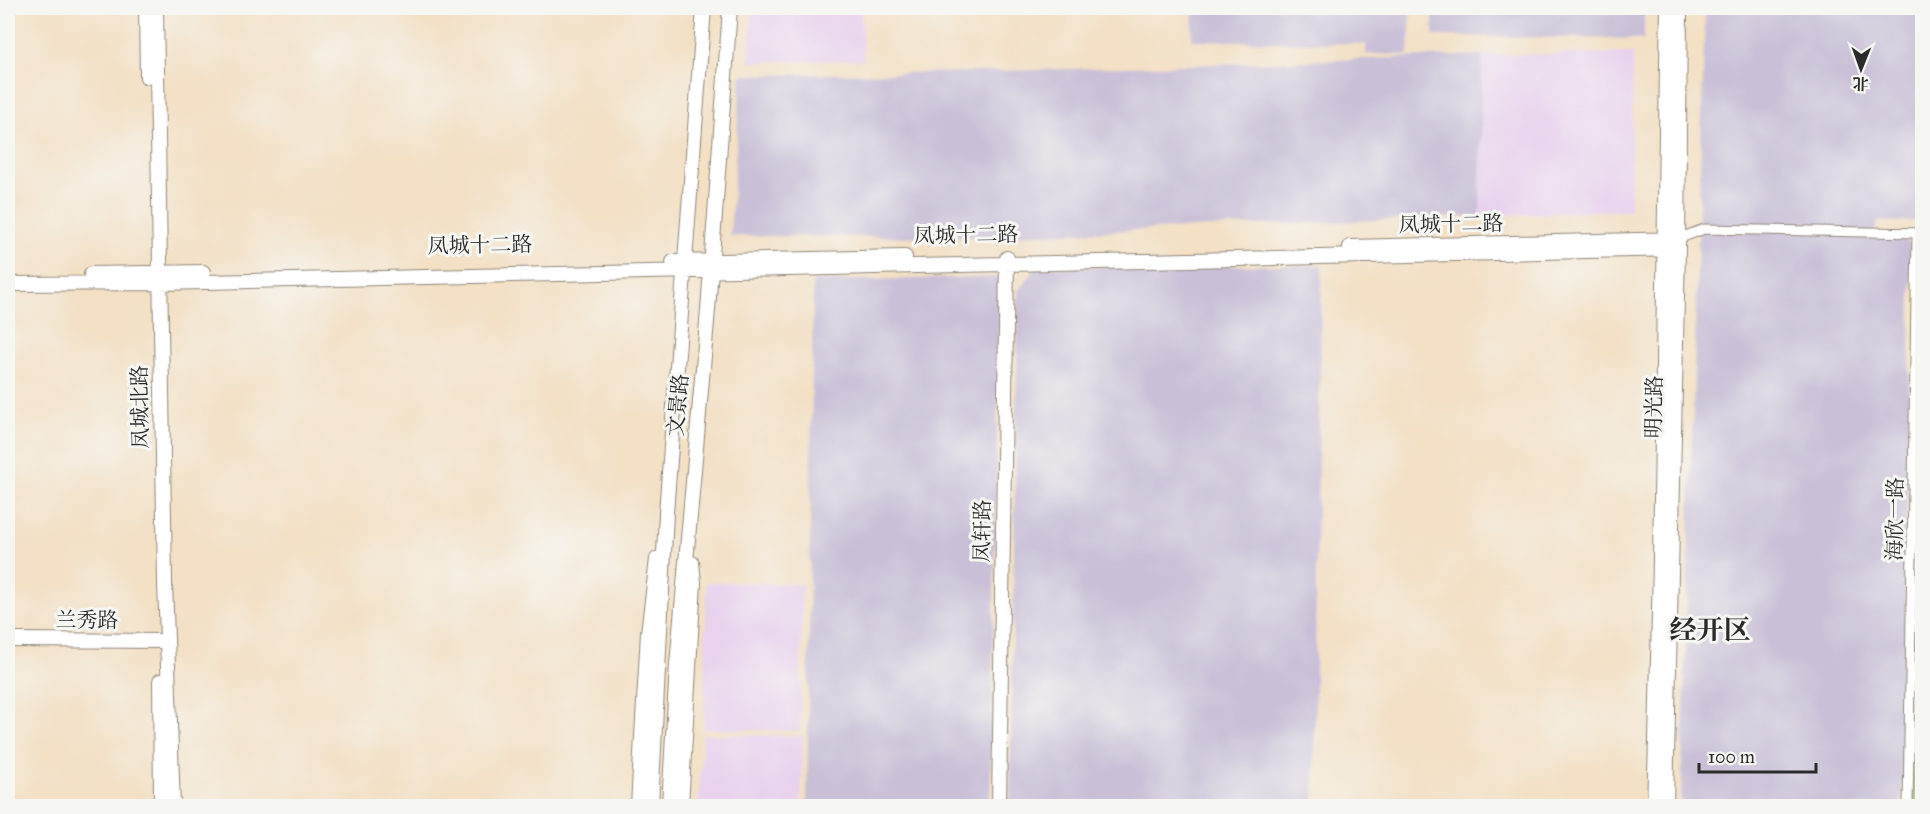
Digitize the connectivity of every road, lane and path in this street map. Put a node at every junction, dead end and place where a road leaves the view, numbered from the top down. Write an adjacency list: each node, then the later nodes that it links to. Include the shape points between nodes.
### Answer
1 (146, 8): 16 (main road, 凤城北路)
2 (156, 8): 16 (main road, 凤城北路)
3 (704, 8): 14 (main road, 文景路)
4 (730, 8): 13 (main road, 文景路)
5 (1668, 8): 11 (main road, 明光路)
6 (1680, 8): 10 (main road, 明光路)
7 (1877, 8): 8 (street)
8 (1923, 8)
9 (1920, 233): 10 (street, 凤城十二路, via 1704,229); 20 (street, 海欣一路)
10 (1678, 244): 11 (main road, 凤城十二路); 32 (main road, 明光路)
11 (1663, 245): 12 (main road, 凤城十二路); 31 (main road, 明光路)
12 (1007, 260): 13 (main road, 凤城十二路); 30 (main road, 凤轩路)
13 (710, 265): 14 (main road, 凤城十二路); 19 (main road, 文景路)
14 (685, 266): 16 (main road, 凤城十二路); 18 (main road, 文景路)
15 (8, 276): 16 (main road, 凤城十二路)
16 (155, 278): 17 (main road, 凤城十二路); 23 (main road, 凤城北路, via 165,571)
17 (8, 284)
18 (666, 513): 26 (main road, via 650,612); 27 (main road, 文景路)
19 (688, 529): 28 (main road, 文景路); 29 (main road, via 694,582)
20 (1912, 583): 21 (street); 33 (street, 海欣一路)
21 (1923, 583)
22 (8, 640): 23 (main road, 兰秀路)
23 (163, 641): 24 (main road, 凤城北路); 25 (main road, 凤城北路)
24 (161, 807)
25 (173, 807)
26 (638, 807)
27 (651, 807)
28 (669, 807)
29 (681, 807)
30 (999, 807)
31 (1654, 807)
32 (1666, 807)
33 (1908, 807)

